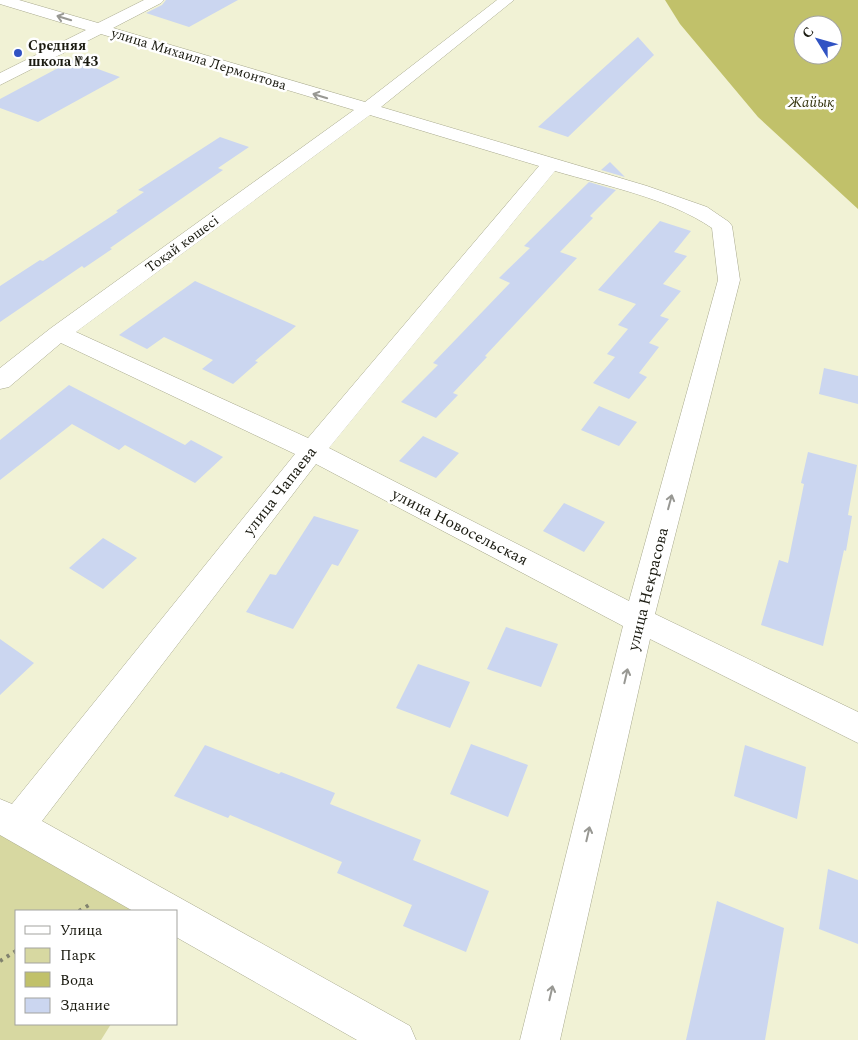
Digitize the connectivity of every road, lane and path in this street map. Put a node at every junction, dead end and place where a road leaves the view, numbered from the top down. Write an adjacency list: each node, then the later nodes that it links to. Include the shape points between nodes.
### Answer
1 (3, 0): 4 (street, улица Михаила Лермонтова, one-way to 1)
2 (156, 0): 4 (street)
3 (506, 0): 6 (street, Тоқай көшесі)
4 (101, 29): 5 (street); 6 (street, улица Михаила Лермонтова, one-way to 4)
5 (0, 80)
6 (366, 110): 7 (street, улица Михаила Лермонтова); 8 (street, Тоқай көшесі)
7 (551, 163): 10 (street, улица Чапаева); 11 (street, улица Некрасова, one-way to 7, via 728,280 722,226 700,211)
8 (59, 333): 9 (street, Тоқай көшесі); 10 (street, улица Новосельская)
9 (0, 381)
10 (312, 451): 11 (street, улица Новосельская); 13 (street, улица Чапаева)
11 (639, 620): 12 (street, улица Новосельская); 19 (street, улица Некрасова, one-way to 11)
12 (858, 728)
13 (9, 821): 14 (street)
14 (166, 910)
15 (178, 917): 18 (street)
16 (15, 952): 17 (path)
17 (0, 961)
18 (396, 1040)
19 (540, 1040)

